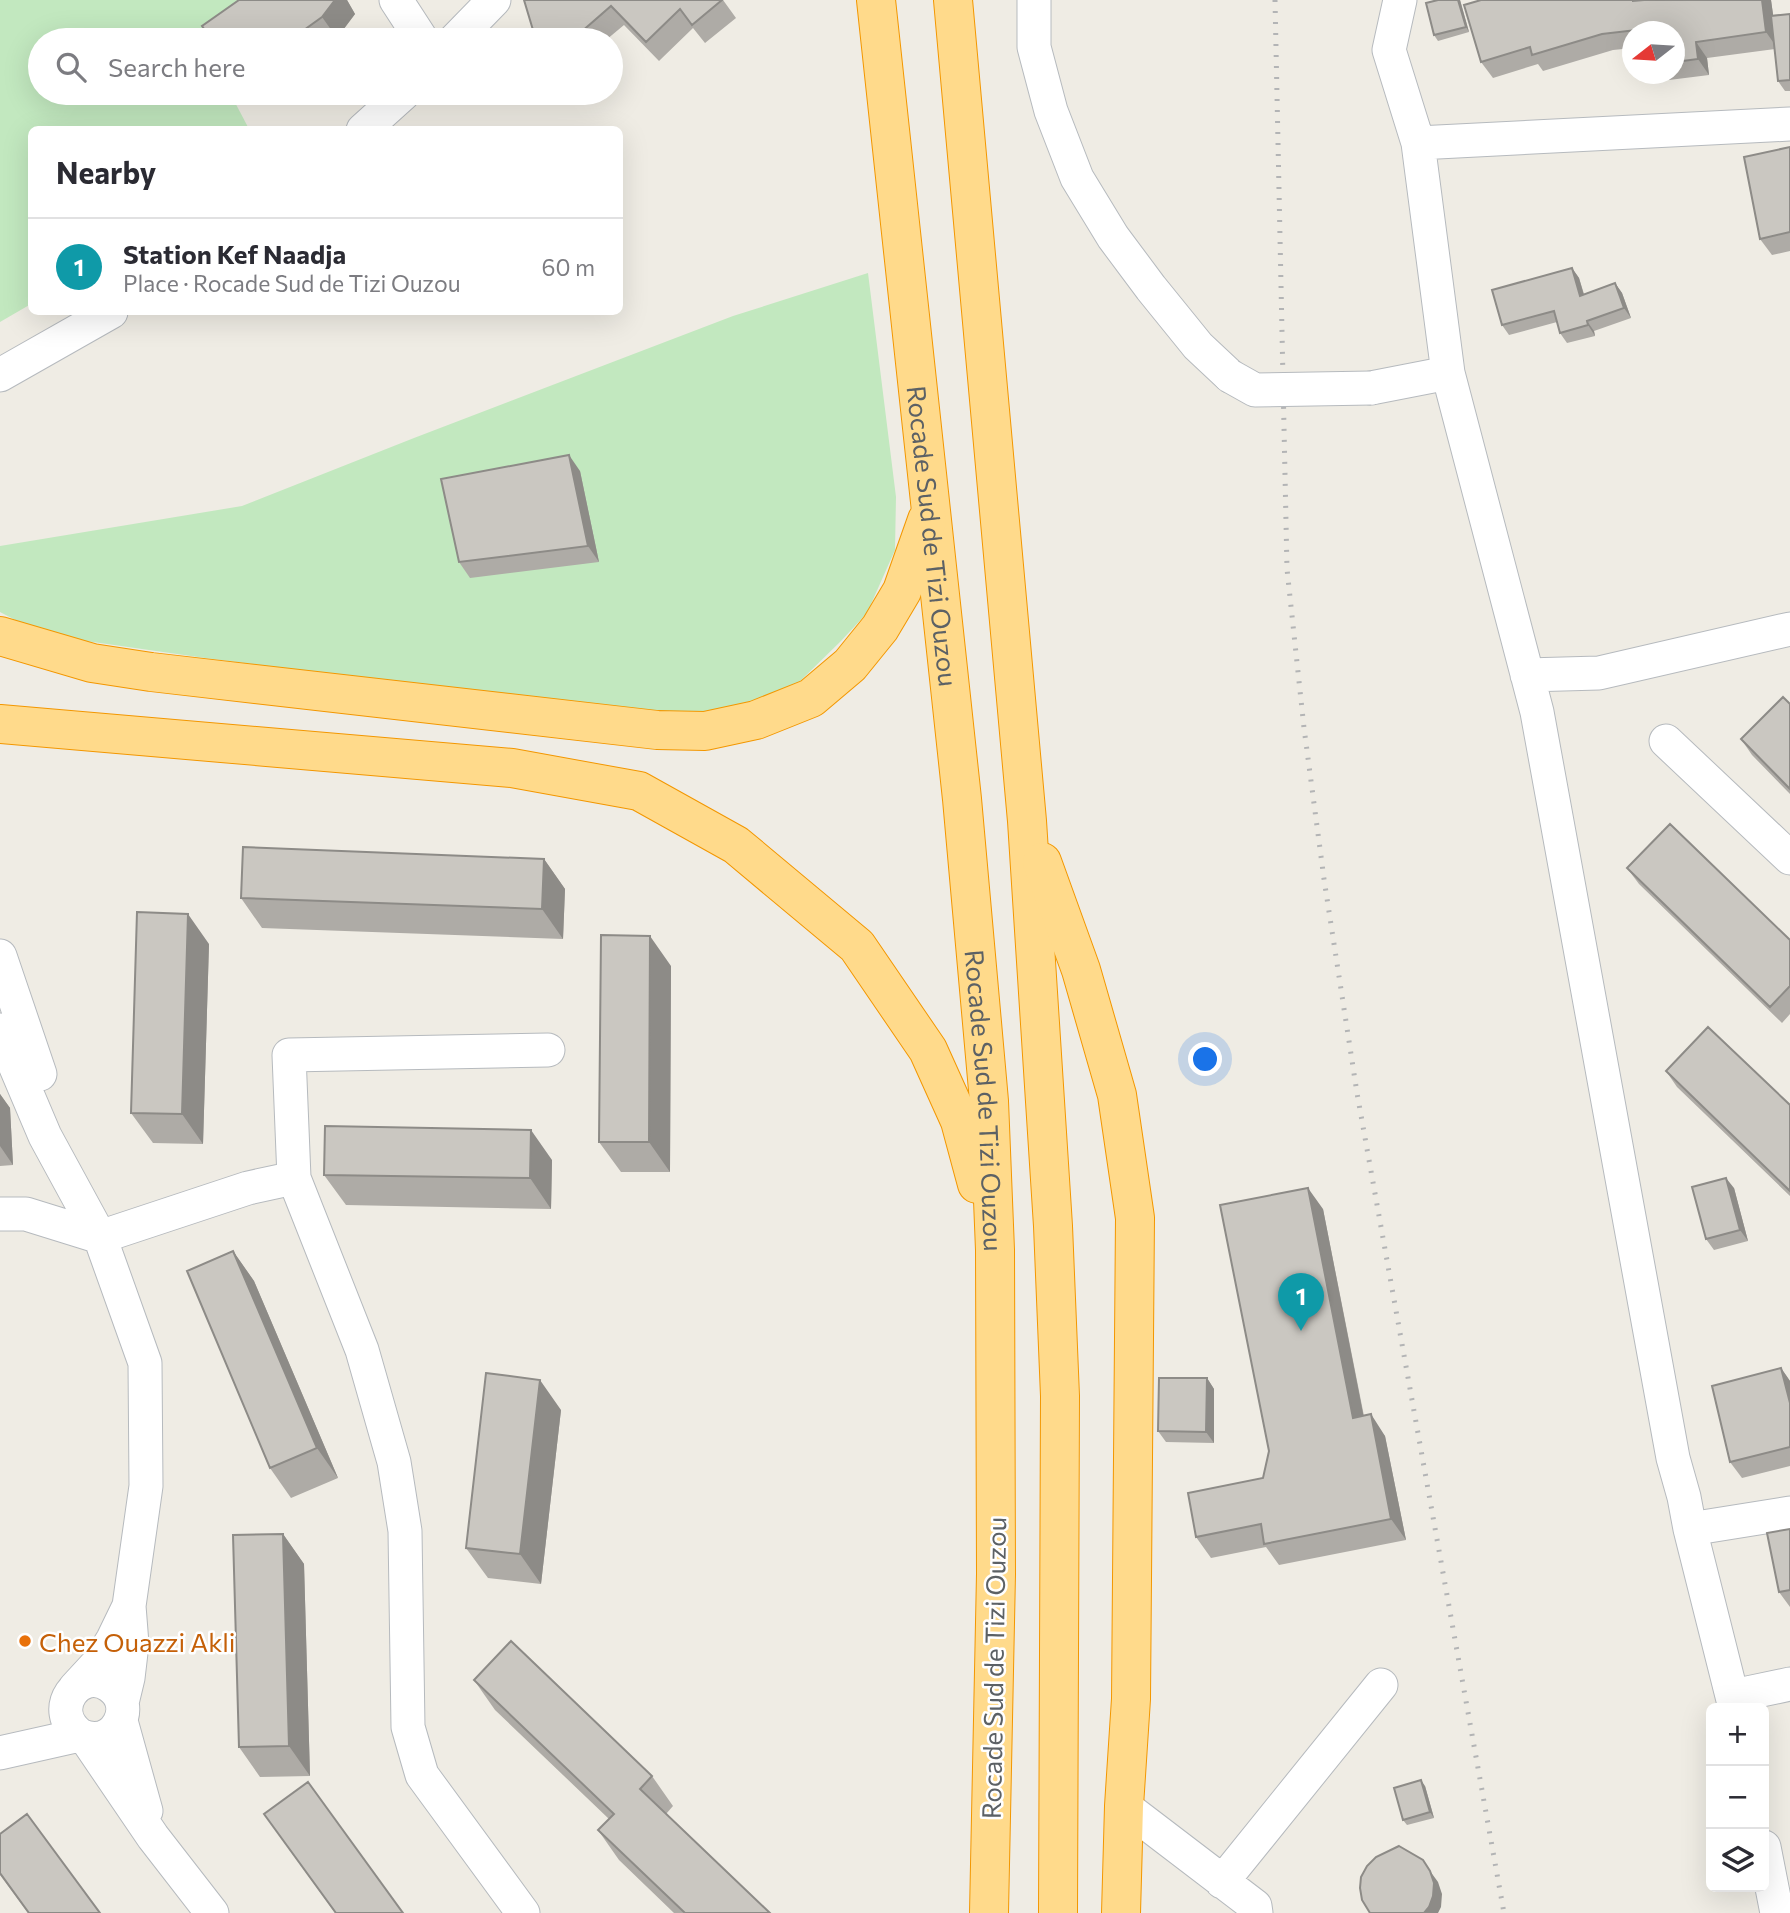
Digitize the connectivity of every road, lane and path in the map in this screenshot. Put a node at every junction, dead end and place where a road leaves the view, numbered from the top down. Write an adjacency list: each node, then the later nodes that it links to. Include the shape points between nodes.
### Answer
1 (396, 0): 7 (street)
2 (494, 0): 8 (street)
3 (876, 0): 16 (highway, Rocade Sud de Tizi Ouzou)
4 (953, 0): 22 (highway)
5 (1034, 0): 15 (street, bridge, via 1034,47 1051,111 1077,178 1112,237 1151,288 1198,346 1230,376 1255,390 1371,388)
6 (1400, 0): 12 (street, via 1389,50)
7 (414, 28)
8 (467, 28)
9 (391, 105): 11 (street)
10 (1790, 124): 12 (street)
11 (367, 126)
12 (1418, 143): 15 (street)
13 (105, 315): 14 (street)
14 (3, 364)
15 (1448, 373): 19 (street)
16 (930, 511): 18 (highway, via 902,591 850,665 811,698 757,720 705,731 657,730 151,672 92,663); 31 (highway, Rocade Sud de Tizi Ouzou, via 989,1101)
17 (1790, 629): 19 (street, via 1599,673)
18 (0, 636)
19 (1527, 675): 33 (street)
20 (0, 724): 31 (highway, via 512,768 639,791 736,845 857,946 928,1050 960,1121)
21 (1666, 741): 23 (street)
22 (1027, 821): 42 (highway, via 1081,970 1117,1095 1135,1218 1131,1699); 49 (highway, via 1060,1396)
23 (1790, 858)
24 (0, 956): 28 (street, via 43,1082)
25 (0, 1030): 28 (street)
26 (548, 1050): 27 (street, via 289,1055)
27 (294, 1178): 30 (street, via 248,1188); 47 (street, via 362,1350 394,1462 405,1531 408,1727 422,1775)
28 (70, 1184): 30 (street)
29 (0, 1214): 30 (street, via 26,1214)
30 (100, 1237): 34 (street, via 145,1363 146,1486)
31 (995, 1250): 48 (highway, Rocade Sud de Tizi Ouzou, via 996,1574)
32 (1790, 1514): 33 (street)
33 (1690, 1530): 38 (street)
34 (129, 1606): 37 (street, via 99,1662); 39 (street, via 132,1644)
35 (1790, 1684): 38 (street)
36 (1381, 1685): 45 (street)
37 (71, 1694): 39 (street, via 84,1683 103,1682 118,1694); 40 (street, via 66,1708 69,1723); 41 (street)
38 (1734, 1702)
39 (121, 1712): 40 (street, via 107,1736); 43 (street)
40 (83, 1736): 41 (street); 43 (street)
41 (0, 1750)
42 (1124, 1806): 45 (street); 50 (highway)
43 (153, 1837): 46 (street)
44 (1769, 1872): 52 (street)
45 (1222, 1882): 51 (street, via 1255,1906)
46 (212, 1913)
47 (523, 1913)
48 (989, 1913)
49 (1058, 1913)
50 (1121, 1913)
51 (1256, 1913)
52 (1777, 1913)

